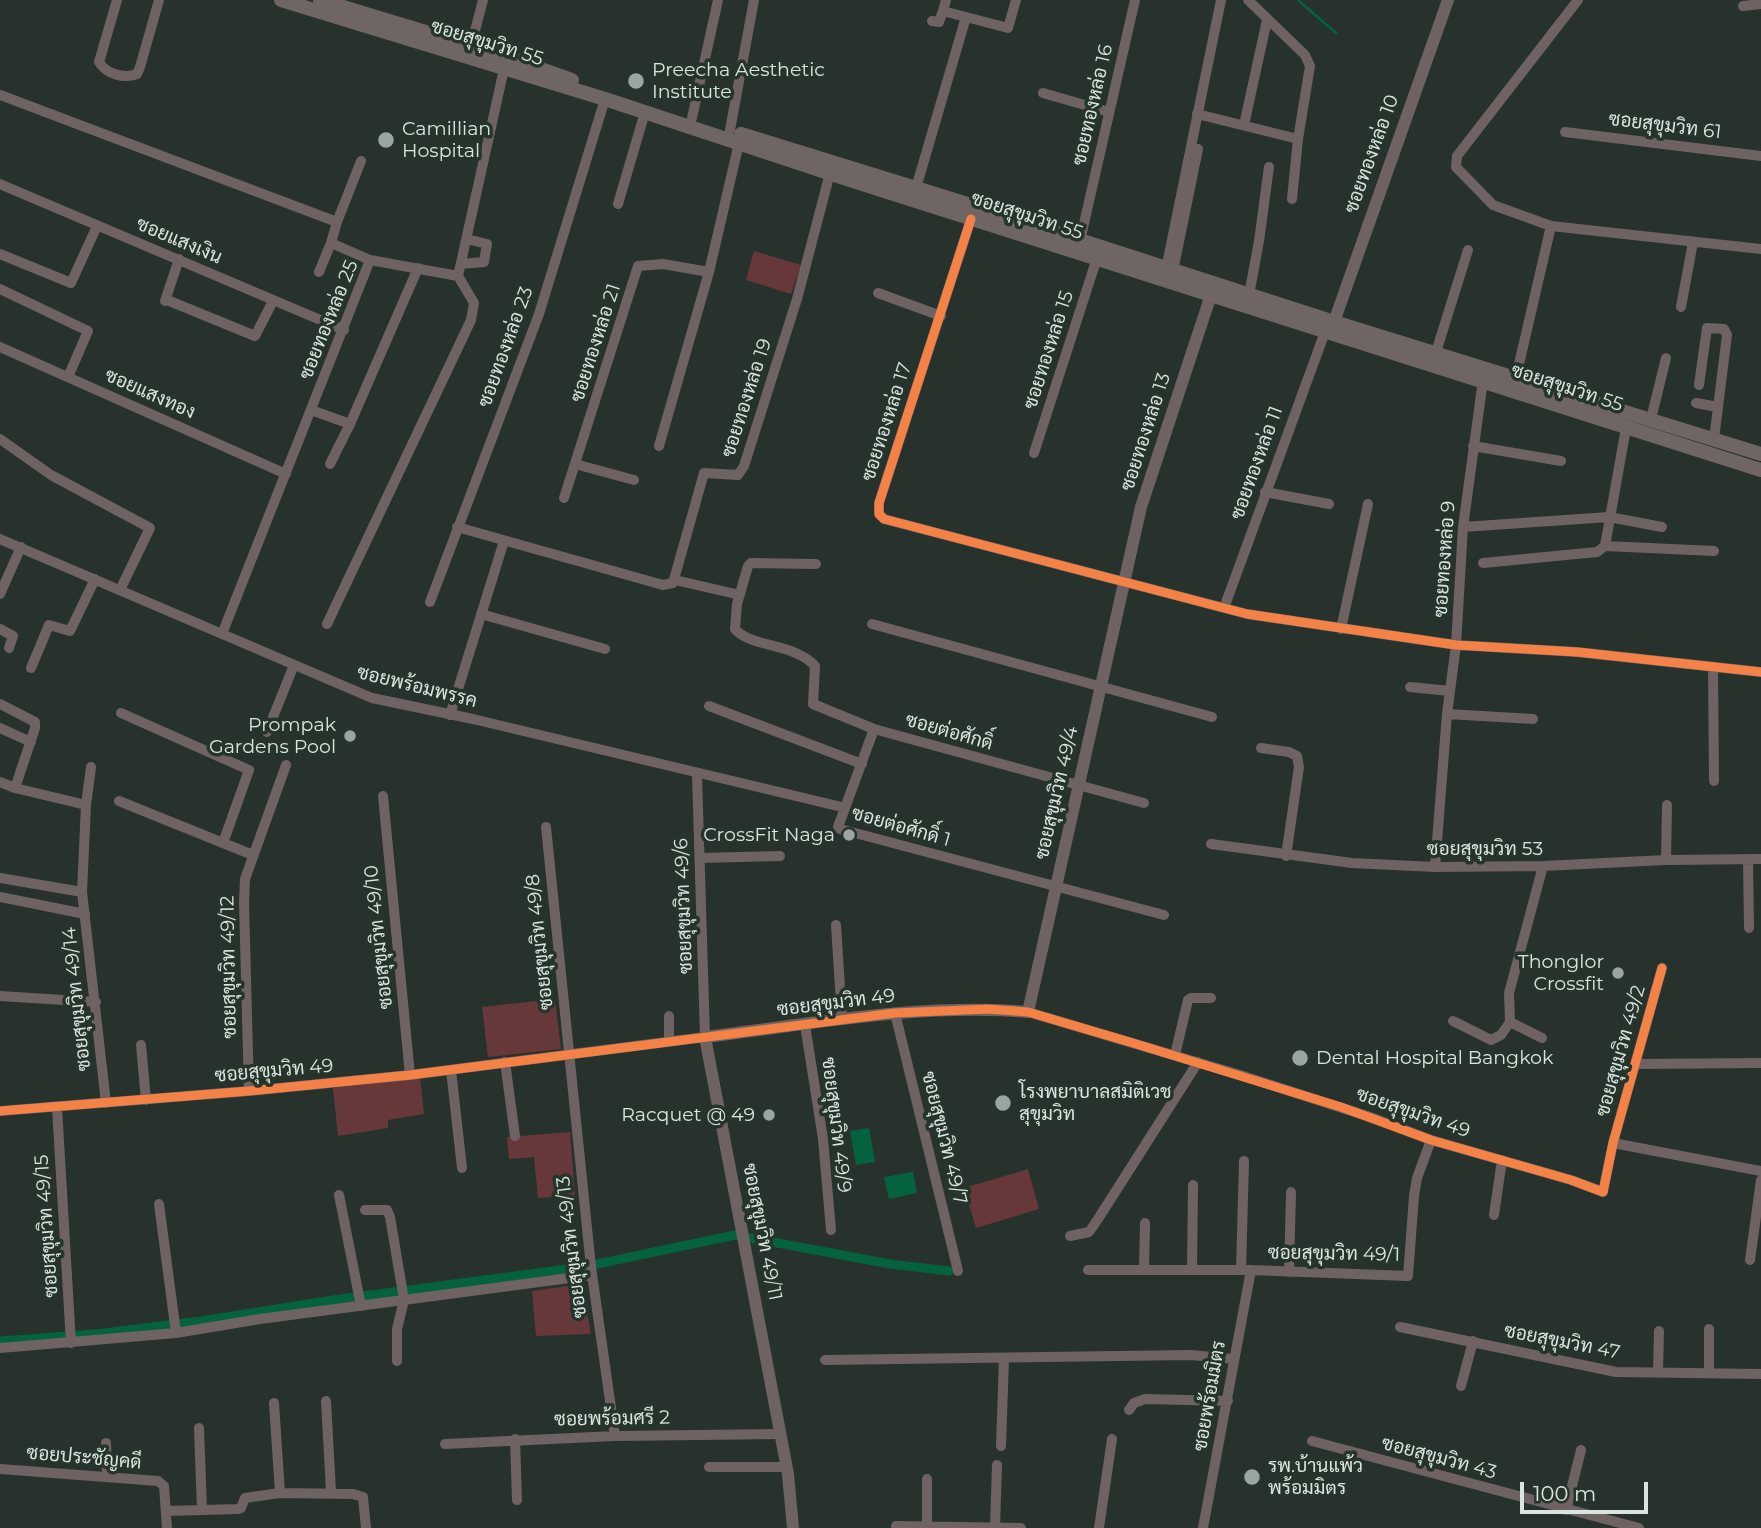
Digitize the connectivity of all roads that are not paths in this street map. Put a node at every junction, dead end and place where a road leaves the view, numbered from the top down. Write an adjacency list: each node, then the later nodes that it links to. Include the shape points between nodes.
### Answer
1 (117, 0): 2 (street, via 99,62 113,73 131,76 137,74)
2 (159, 0)
3 (281, 0): 22 (main road, ซอยสุขุมวิท 55)
4 (320, 0): 15 (main road, ซอยสุขุมวิท 55)
5 (483, 0): 23 (street)
6 (718, 0): 31 (street)
7 (754, 0): 34 (street)
8 (946, 0): 18 (street)
9 (1016, 0): 19 (street, via 1008,27)
10 (1135, 0): 29 (street, ซอยทองหล่อ 16)
11 (1221, 0): 30 (street)
12 (1248, 0): 20 (street)
13 (1448, 0): 72 (street, ซอยทองหล่อ 10)
14 (1578, 0): 48 (street, via 1457,156 1456,167 1493,205)
15 (337, 3): 22 (main road, ซอยสุขุมวิท 55)
16 (1761, 4): 17 (street)
17 (1742, 6)
18 (943, 11): 19 (street); 21 (street, via 939,22)
19 (966, 17): 42 (street)
20 (1267, 20): 32 (street); 35 (street, via 1310,66)
21 (932, 21)
22 (397, 30): 23 (main road, ซอยสุขุมวิท 55); 24 (main road, ซอยสุขุมวิท 55)
23 (471, 46): 24 (main road, ซอยสุขุมวิท 55)
24 (506, 63): 27 (main road, ซอยสุขุมวิท 55); 49 (street)
25 (1043, 93): 29 (street)
26 (0, 95): 46 (street)
27 (607, 96): 28 (main road, ซอยสุขุมวิท 55); 31 (main road, ซอยสุขุมวิท 55); 106 (street, ซอยทองหล่อ 23, via 539,314)
28 (645, 112): 31 (main road, ซอยสุขุมวิท 55); 44 (street)
29 (1109, 112): 52 (street, ซอยทองหล่อ 16)
30 (1198, 114): 32 (street); 61 (street)
31 (691, 123): 34 (main road, ซอยสุขุมวิท 55)
32 (1244, 125): 35 (street)
33 (1565, 131): 37 (street, ซอยสุขุมวิท 61)
34 (736, 136): 40 (main road, ซอยสุขุมวิท 55); 63 (street)
35 (1298, 139): 43 (street)
36 (1198, 149): 61 (street)
37 (1761, 156)
38 (361, 161): 46 (street)
39 (1269, 167): 68 (street)
40 (831, 168): 42 (main road, ซอยสุขุมวิท 55); 117 (street, ซอยทองหล่อ 19, via 797,299 744,466 737,475 705,473)
41 (0, 184): 47 (street, ซอยแสงเงิน)
42 (914, 194): 45 (main road, ซอยสุขุมวิท 55)
43 (1292, 199)
44 (618, 204)
45 (972, 212): 52 (main road, ซอยสุขุมวิท 55); 71 (street, ซอยทองหล่อ 17)
46 (337, 222): 51 (street)
47 (97, 226): 56 (street, via 71,283); 57 (street, ซอยแสงเงิน)
48 (1551, 226): 50 (street); 79 (street)
49 (467, 239): 59 (street); 59 (street, via 487,244 484,262)
50 (1693, 242): 53 (street); 70 (street)
51 (331, 243): 58 (street); 62 (street)
52 (1078, 246): 55 (main road, ซอยสุขุมวิท 55)
53 (1761, 249)
54 (1468, 250): 75 (street)
55 (1099, 253): 61 (main road, ซอยสุขุมวิท 55); 66 (main road, ซอยสุขุมวิท 55); 93 (street, ซอยทองหล่อ 15)
56 (0, 254)
57 (179, 259): 69 (street, ซอยแสงเงิน); 69 (street, via 165,301 256,336)
58 (370, 260): 60 (street, ซอยทองหล่อ 25); 73 (street, ซอยทองหล่อ 25)
59 (461, 264): 64 (street)
60 (418, 268): 64 (street, ซอยทองหล่อ 25); 86 (street)
61 (1169, 270): 66 (main road, ซอยสุขุมวิท 55)
62 (319, 272)
63 (709, 272): 91 (street); 97 (street, ซอยทองหล่อ 21, via 663,264 638,266)
64 (458, 276): 125 (street, via 474,303 471,320)
65 (0, 289): 78 (street, via 88,331)
66 (1212, 289): 68 (main road, ซอยสุขุมวิท 55); 72 (main road, ซอยสุขุมวิท 55); 118 (street, ซอยทองหล่อ 13, via 1143,499)
67 (878, 293): 71 (street)
68 (1249, 295): 72 (main road, ซอยสุขุมวิท 55)
69 (273, 301): 73 (street, ซอยแสงเงิน)
70 (1681, 306)
71 (941, 316): 118 (street, ซอยทองหล่อ 17, via 879,503 881,517)
72 (1329, 327): 75 (main road, ซอยสุขุมวิท 55); 77 (main road, ซอยสุขุมวิท 55); 101 (street, ซอยทองหล่อ 11)
73 (344, 330): 83 (street, ซอยทองหล่อ 25)
74 (0, 347): 78 (street, ซอยแสงทอง)
75 (1436, 352): 77 (main road, ซอยสุขุมวิท 55)
76 (1666, 358): 85 (street)
77 (1485, 374): 79 (main road, ซอยสุขุมวิท 55); 92 (street, ซอยทองหล่อ 9)
78 (68, 377): 99 (street, ซอยแสงทอง)
79 (1514, 384): 84 (main road, ซอยสุขุมวิท 55); 87 (main road, ซอยสุขุมวิท 55)
80 (1699, 385): 82 (street, via 1707,328 1724,329)
81 (1696, 403): 82 (street)
82 (1718, 407): 90 (street)
83 (312, 410): 86 (street); 99 (street, ซอยทองหล่อ 25)
84 (1630, 413): 85 (main road, ซอยสุขุมวิท 55); 87 (main road)
85 (1651, 419): 88 (main road); 90 (main road, ซอยสุขุมวิท 55)
86 (350, 424): 96 (street)
87 (1626, 428): 88 (main road, ซอยสุขุมวิท 55); 105 (street)
88 (1647, 434): 98 (main road, ซอยสุขุมวิท 55)
89 (0, 439): 119 (street, via 51,475 150,528)
90 (1714, 439): 94 (main road, ซอยสุขุมวิท 55)
91 (659, 446)
92 (1474, 446): 95 (street); 107 (street, ซอยทองหล่อ 9)
93 (1034, 453)
94 (1761, 454)
95 (1560, 461)
96 (330, 464)
97 (575, 464): 100 (street); 102 (street, ซอยทองหล่อ 21)
98 (1761, 470)
99 (286, 474): 129 (street, ซอยทองหล่อ 25)
100 (634, 480)
101 (1265, 492): 103 (street); 123 (street, ซอยทองหล่อ 11)
102 (564, 498)
103 (1329, 504)
104 (1368, 504): 128 (street)
105 (1609, 517): 107 (street); 108 (street); 111 (street)
106 (457, 527): 110 (street); 122 (street, ซอยทองหล่อ 23)
107 (1464, 527): 130 (street, ซอยทองหล่อ 9)
108 (1662, 527)
109 (0, 539): 112 (street, ซอยพร้อมพรรค)
110 (504, 541): 117 (street, via 663,585); 124 (street)
111 (1605, 546): 113 (street); 114 (street, via 1597,552)
112 (20, 547): 116 (street, ซอยพร้อมพรรค); 120 (street)
113 (1714, 551)
114 (1483, 562)
115 (816, 564): 121 (street, via 751,563)
116 (95, 579): 119 (street, ซอยพร้อมพรรค); 134 (street, via 70,631 49,625)
117 (675, 579): 121 (street)
118 (1125, 582): 123 (street); 137 (street, ซอยสุขุมวิท 49/4)
119 (120, 590): 129 (street, ซอยพร้อมพรรค)
120 (0, 594)
121 (740, 595): 148 (street, ซอยต่อศักดิ์, via 735,629 810,660 816,666 813,704)
122 (430, 602)
123 (1224, 608): 128 (street)
124 (481, 614): 132 (street); 144 (street)
125 (327, 624)
126 (872, 624): 137 (street)
127 (0, 629): 131 (street, via 13,636)
128 (1341, 629): 130 (street)
129 (222, 634): 133 (street, ซอยพร้อมพรรค)
130 (1456, 645): 135 (street, via 1577,652); 139 (street, ซอยทองหล่อ 9)
131 (9, 648)
132 (605, 649)
133 (294, 665): 144 (street, ซอยพร้อมพรรค, via 372,698); 149 (street)
134 (31, 668)
135 (1713, 668): 136 (street); 156 (street)
136 (1761, 672)
137 (1101, 685): 145 (street); 158 (street, ซอยสุขุมวิท 49/4)
138 (1409, 687): 139 (street)
139 (1450, 691): 143 (street, ซอยทองหล่อ 9)
140 (0, 704): 150 (street, via 35,722)
141 (709, 706): 152 (street)
142 (121, 713): 167 (street, via 249,770)
143 (1447, 714): 146 (street); 177 (street, ซอยทองหล่อ 9)
144 (450, 715): 155 (street, ซอยพร้อมพรรค)
145 (1212, 717)
146 (1533, 719)
147 (0, 727): 150 (street)
148 (874, 729): 152 (street, ซอยต่อศักดิ์ 1); 158 (street, ซอยต่อศักดิ์)
149 (267, 733)
150 (30, 742): 159 (street)
151 (1261, 748): 171 (street, via 1297,756)
152 (862, 764): 165 (street, ซอยต่อศักดิ์ 1)
153 (286, 765): 169 (street, ซอยสุขุมวิท 49/12)
154 (91, 767): 163 (street, ซอยสุขุมวิท 49/14)
155 (697, 775): 165 (street, ซอยพร้อมพรรค); 172 (street, ซอยสุขุมวิท 49/6)
156 (1714, 780)
157 (0, 782): 159 (street)
158 (1079, 785): 162 (street, ซอยต่อศักดิ์); 179 (street, ซอยสุขุมวิท 49/4)
159 (15, 788): 163 (street)
160 (383, 796): 208 (street, ซอยสุขุมวิท 49/10)
161 (119, 801): 167 (street)
162 (1144, 803)
163 (86, 805): 180 (street, ซอยสุขุมวิท 49/14)
164 (1667, 805): 174 (street)
165 (846, 808): 179 (street, ซอยต่อศักดิ์ 1, via 838,827 841,830)
166 (546, 827): 201 (street, ซอยสุขุมวิท 49/8)
167 (223, 843): 169 (street)
168 (1211, 844): 171 (street, ซอยสุขุมวิท 53)
169 (253, 855): 209 (street, ซอยสุขุมวิท 49/12, via 244,903)
170 (780, 856): 172 (street)
171 (1286, 856): 177 (street, ซอยสุขุมวิท 53)
172 (700, 858): 197 (street, ซอยสุขุมวิท 49/6)
173 (1761, 859): 175 (street, ซอยสุขุมวิท 53)
174 (1666, 860): 175 (street, ซอยสุขุมวิท 53); 176 (street, ซอยสุขุมวิท 53)
175 (1748, 860): 185 (street)
176 (1543, 866): 177 (street, ซอยสุขุมวิท 53); 195 (street, via 1509,993)
177 (1435, 867)
178 (0, 878): 180 (street)
179 (1056, 887): 183 (street); 190 (street, ซอยสุขุมวิท 49/4)
180 (82, 892): 182 (street, ซอยสุขุมวิท 49/14)
181 (0, 897): 182 (street)
182 (85, 914): 189 (street, ซอยสุขุมวิท 49/14)
183 (1164, 915)
184 (836, 925): 193 (street)
185 (1749, 928)
186 (1662, 968): 206 (street, ซอยสุขุมวิท 49/2)
187 (0, 996): 189 (street)
188 (1211, 998): 202 (street, via 1188,1000)
189 (96, 1002): 211 (street, ซอยสุขุมวิท 49/14)
190 (1028, 1012): 191 (street, ซอยสุขุมวิท 49); 202 (street, ซอยสุขุมวิท 49)
191 (895, 1013): 193 (street, ซอยสุขุมวิท 49); 236 (street, ซอยสุขุมวิท 49/7)
192 (669, 1016): 199 (street)
193 (842, 1020): 196 (street, ซอยสุขุมวิท 49)
194 (1453, 1021): 195 (street, via 1490,1040 1501,1035)
195 (1510, 1022): 198 (street)
196 (805, 1024): 197 (street, ซอยสุขุมวิท 49); 229 (street, ซอยสุขุมวิท 49/9)
197 (705, 1037): 199 (street, ซอยสุขุมวิท 49); 261 (street, ซอยสุขุมวิท 49/11)
198 (1542, 1038)
199 (669, 1041): 201 (street, ซอยสุขุมวิท 49)
200 (141, 1045): 210 (street)
201 (569, 1054): 203 (street, ซอยสุขุมวิท 49); 238 (street, ซอยสุขุมวิท 49/13)
202 (1175, 1055): 204 (street, ซอยสุขุมวิท 49)
203 (505, 1062): 207 (street, ซอยสุขุมวิท 49); 214 (street)
204 (1198, 1062): 215 (street, ซอยสุขุมวิท 49); 230 (street, via 1089,1232)
205 (1761, 1063): 206 (street)
206 (1636, 1064): 216 (street, ซอยสุขุมวิท 49/2)
207 (451, 1070): 208 (street, ซอยสุขุมวิท 49); 219 (street)
208 (410, 1075): 209 (street, ซอยสุขุมวิท 49)
209 (249, 1091): 210 (street, ซอยสุขุมวิท 49)
210 (146, 1100): 211 (street, ซอยสุขุมวิท 49)
211 (106, 1103): 212 (street, ซอยสุขุมวิท 49)
212 (57, 1108): 213 (street, ซอยสุขุมวิท 49); 246 (street, ซอยสุขุมวิท 49/15)
213 (0, 1111)
214 (515, 1136)
215 (1432, 1140): 217 (street, ซอยสุขุมวิท 49); 237 (street, ซอยสุขุมวิท 49/1, via 1417,1178 1408,1276)
216 (1614, 1143): 217 (street, ซอยสุขุมวิท 49, via 1602,1192); 220 (street)
217 (1502, 1160): 227 (street)
218 (1244, 1161): 235 (street, ซอยพร้อมมิตร)
219 (462, 1168)
220 (1761, 1171)
221 (1761, 1180): 231 (street)
222 (1194, 1185): 234 (street)
223 (1291, 1192): 237 (street)
224 (339, 1195): 240 (street)
225 (159, 1204): 244 (street)
226 (365, 1210): 239 (street, via 389,1213)
227 (1494, 1216)
228 (1145, 1223): 233 (street)
229 (831, 1230)
230 (1070, 1236)
231 (1750, 1260)
232 (1088, 1270): 233 (street, ซอยสุขุมวิท 49/1)
233 (1144, 1270): 234 (street, ซอยสุขุมวิท 49/1)
234 (1192, 1270): 235 (street, ซอยสุขุมวิท 49/1)
235 (1246, 1270): 237 (street, ซอยสุขุมวิท 49/1); 249 (street, ซอยพร้อมมิตร)
236 (958, 1271)
237 (1289, 1272)
238 (592, 1275): 239 (street); 262 (street, ซอยสุขุมวิท 49/13)
239 (404, 1300): 240 (street); 251 (street, via 397,1329)
240 (361, 1306): 244 (street)
241 (1401, 1326): 245 (street, ซอยสุขุมวิท 47)
242 (1709, 1329): 253 (street)
243 (1659, 1331): 252 (street)
244 (176, 1333): 246 (street)
245 (1473, 1341): 252 (street, ซอยสุขุมวิท 47, via 1616,1372); 255 (street)
246 (71, 1343): 247 (street)
247 (0, 1348)
248 (1004, 1359): 249 (street, via 1191,1355); 250 (street); 268 (street)
249 (1234, 1359): 257 (street, ซอยพร้อมมิตร)
250 (825, 1360)
251 (397, 1361)
252 (1658, 1372): 253 (street, ซอยสุขุมวิท 47)
253 (1709, 1373): 254 (street, ซอยสุขุมวิท 47)
254 (1761, 1374)
255 (1461, 1386)
256 (326, 1401): 276 (street)
257 (1228, 1401): 259 (street, via 1145,1399); 290 (street, ซอยพร้อมมิตร)
258 (274, 1404): 277 (street)
259 (1129, 1410)
260 (199, 1428): 279 (street)
261 (780, 1434): 262 (street, ซอยพร้อมศรี 2); 272 (street, ซอยสุขุมวิท 49/11)
262 (615, 1436): 263 (street, ซอยพร้อมศรี 2)
263 (515, 1439): 267 (street, ซอยพร้อมศรี 2); 278 (street)
264 (1112, 1439): 289 (street)
265 (1312, 1441): 280 (street, ซอยสุขุมวิท 43)
266 (106, 1443): 274 (street)
267 (445, 1444)
268 (1001, 1446)
269 (1581, 1450): 280 (street)
270 (998, 1465): 284 (street)
271 (709, 1467): 272 (street)
272 (787, 1467): 287 (street, ซอยสุขุมวิท 49/11)
273 (0, 1469): 274 (street, ซอยประชัญคดี)
274 (107, 1477): 281 (street, ซอยประชัญคดี, via 158,1481 164,1486)
275 (927, 1479): 283 (street)
276 (331, 1492): 277 (street); 286 (street, via 361,1494)
277 (280, 1493): 279 (street, via 246,1498 238,1509)
278 (517, 1500)
279 (202, 1510): 281 (street)
280 (1566, 1510): 291 (street, ซอยสุขุมวิท 43)
281 (166, 1511): 285 (street, ซอยประชัญคดี)
282 (896, 1526): 283 (street)
283 (927, 1526): 284 (street)
284 (995, 1527): 288 (street)
285 (167, 1528)
286 (366, 1528)
287 (793, 1528)
288 (1021, 1528)
289 (1099, 1528)
290 (1203, 1528)
291 (1639, 1528)

